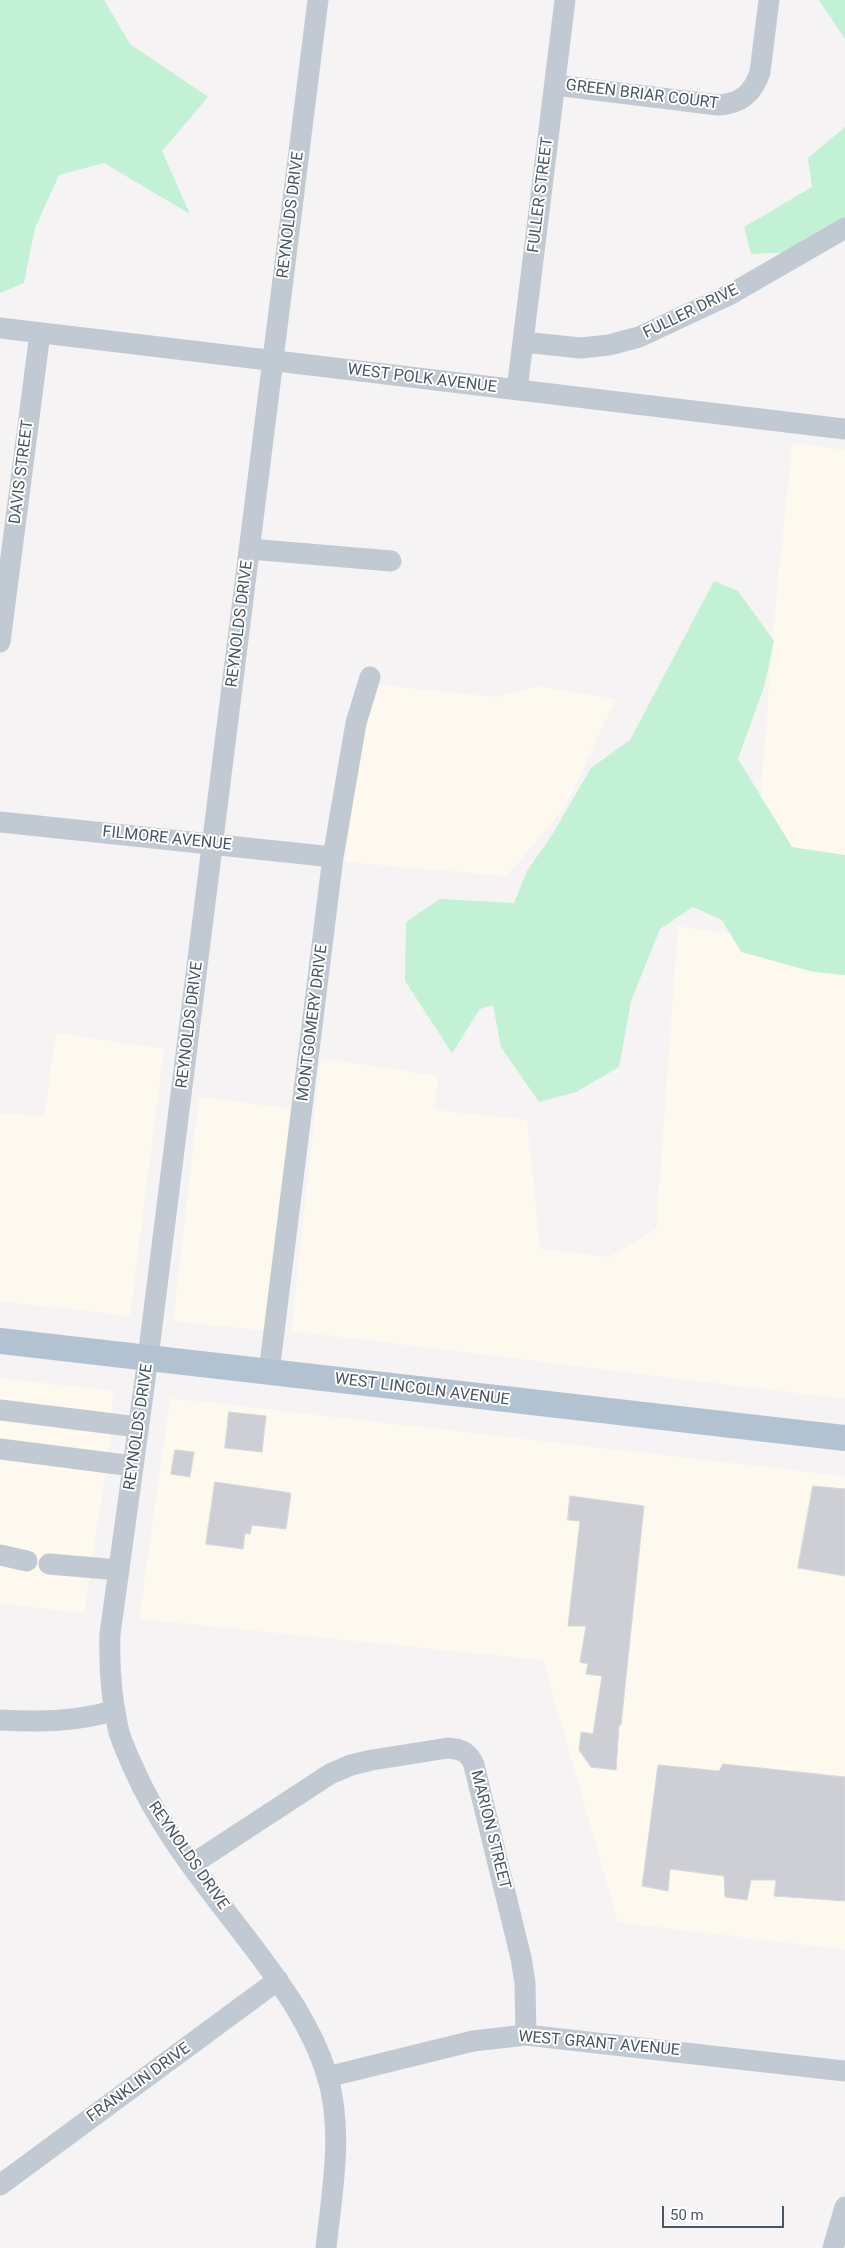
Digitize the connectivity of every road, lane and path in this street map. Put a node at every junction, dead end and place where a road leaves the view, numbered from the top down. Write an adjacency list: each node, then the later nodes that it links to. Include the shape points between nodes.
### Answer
1 (318, 0): 9 (street, REYNOLDS DRIVE)
2 (565, 0): 4 (street, FULLER STREET)
3 (769, 0): 4 (street, GREEN BRIAR COURT, via 760,72 756,83 741,100 718,105)
4 (555, 84): 8 (street, FULLER STREET)
5 (845, 228): 8 (street, FULLER DRIVE, via 731,294 639,337 581,348)
6 (0, 328): 7 (street, WEST POLK AVENUE)
7 (40, 333): 9 (street, WEST POLK AVENUE); 14 (street, DAVIS STREET)
8 (523, 342): 10 (street, FULLER STREET)
9 (274, 361): 10 (street, WEST POLK AVENUE); 12 (street, REYNOLDS DRIVE)
10 (517, 390): 11 (street, WEST POLK AVENUE)
11 (845, 429)
12 (250, 549): 13 (street, REYNOLDS DRIVE); 17 (street, REYNOLDS DRIVE)
13 (391, 561)
14 (0, 642)
15 (370, 677): 18 (street, MONTGOMERY DRIVE, via 356,723)
16 (0, 822): 17 (street, FILMORE AVENUE)
17 (212, 844): 18 (street, FILMORE AVENUE); 20 (street, REYNOLDS DRIVE)
18 (333, 857): 21 (street, MONTGOMERY DRIVE)
19 (0, 1341): 20 (main road, WEST LINCOLN AVENUE)
20 (148, 1358): 21 (main road, WEST LINCOLN AVENUE); 23 (street, REYNOLDS DRIVE)
21 (269, 1372): 24 (main road, WEST LINCOLN AVENUE)
22 (0, 1410): 23 (street)
23 (138, 1427): 26 (street, REYNOLDS DRIVE)
24 (845, 1438)
25 (0, 1449): 26 (street)
26 (133, 1466): 30 (street, REYNOLDS DRIVE)
27 (0, 1555): 28 (street)
28 (27, 1560)
29 (49, 1564): 30 (street)
30 (119, 1570): 31 (street, REYNOLDS DRIVE, via 109,1642)
31 (115, 1710): 32 (street, via 94,1717 66,1720); 33 (street, REYNOLDS DRIVE, via 121,1738 151,1807)
32 (0, 1720)
33 (191, 1865): 34 (street, REYNOLDS DRIVE); 35 (street, MARION STREET, via 319,1781 350,1765 458,1748 467,1753 474,1764 521,1958)
34 (278, 1980): 37 (street, REYNOLDS DRIVE, via 303,2018); 38 (street, FRANKLIN DRIVE)
35 (526, 2035): 36 (street, WEST GRANT AVENUE); 37 (street, WEST GRANT AVENUE, via 473,2041)
36 (845, 2071)
37 (327, 2077): 40 (street, REYNOLDS DRIVE, via 336,2136)
38 (0, 2185)
39 (845, 2207): 41 (street)
40 (326, 2248)
41 (833, 2248)

